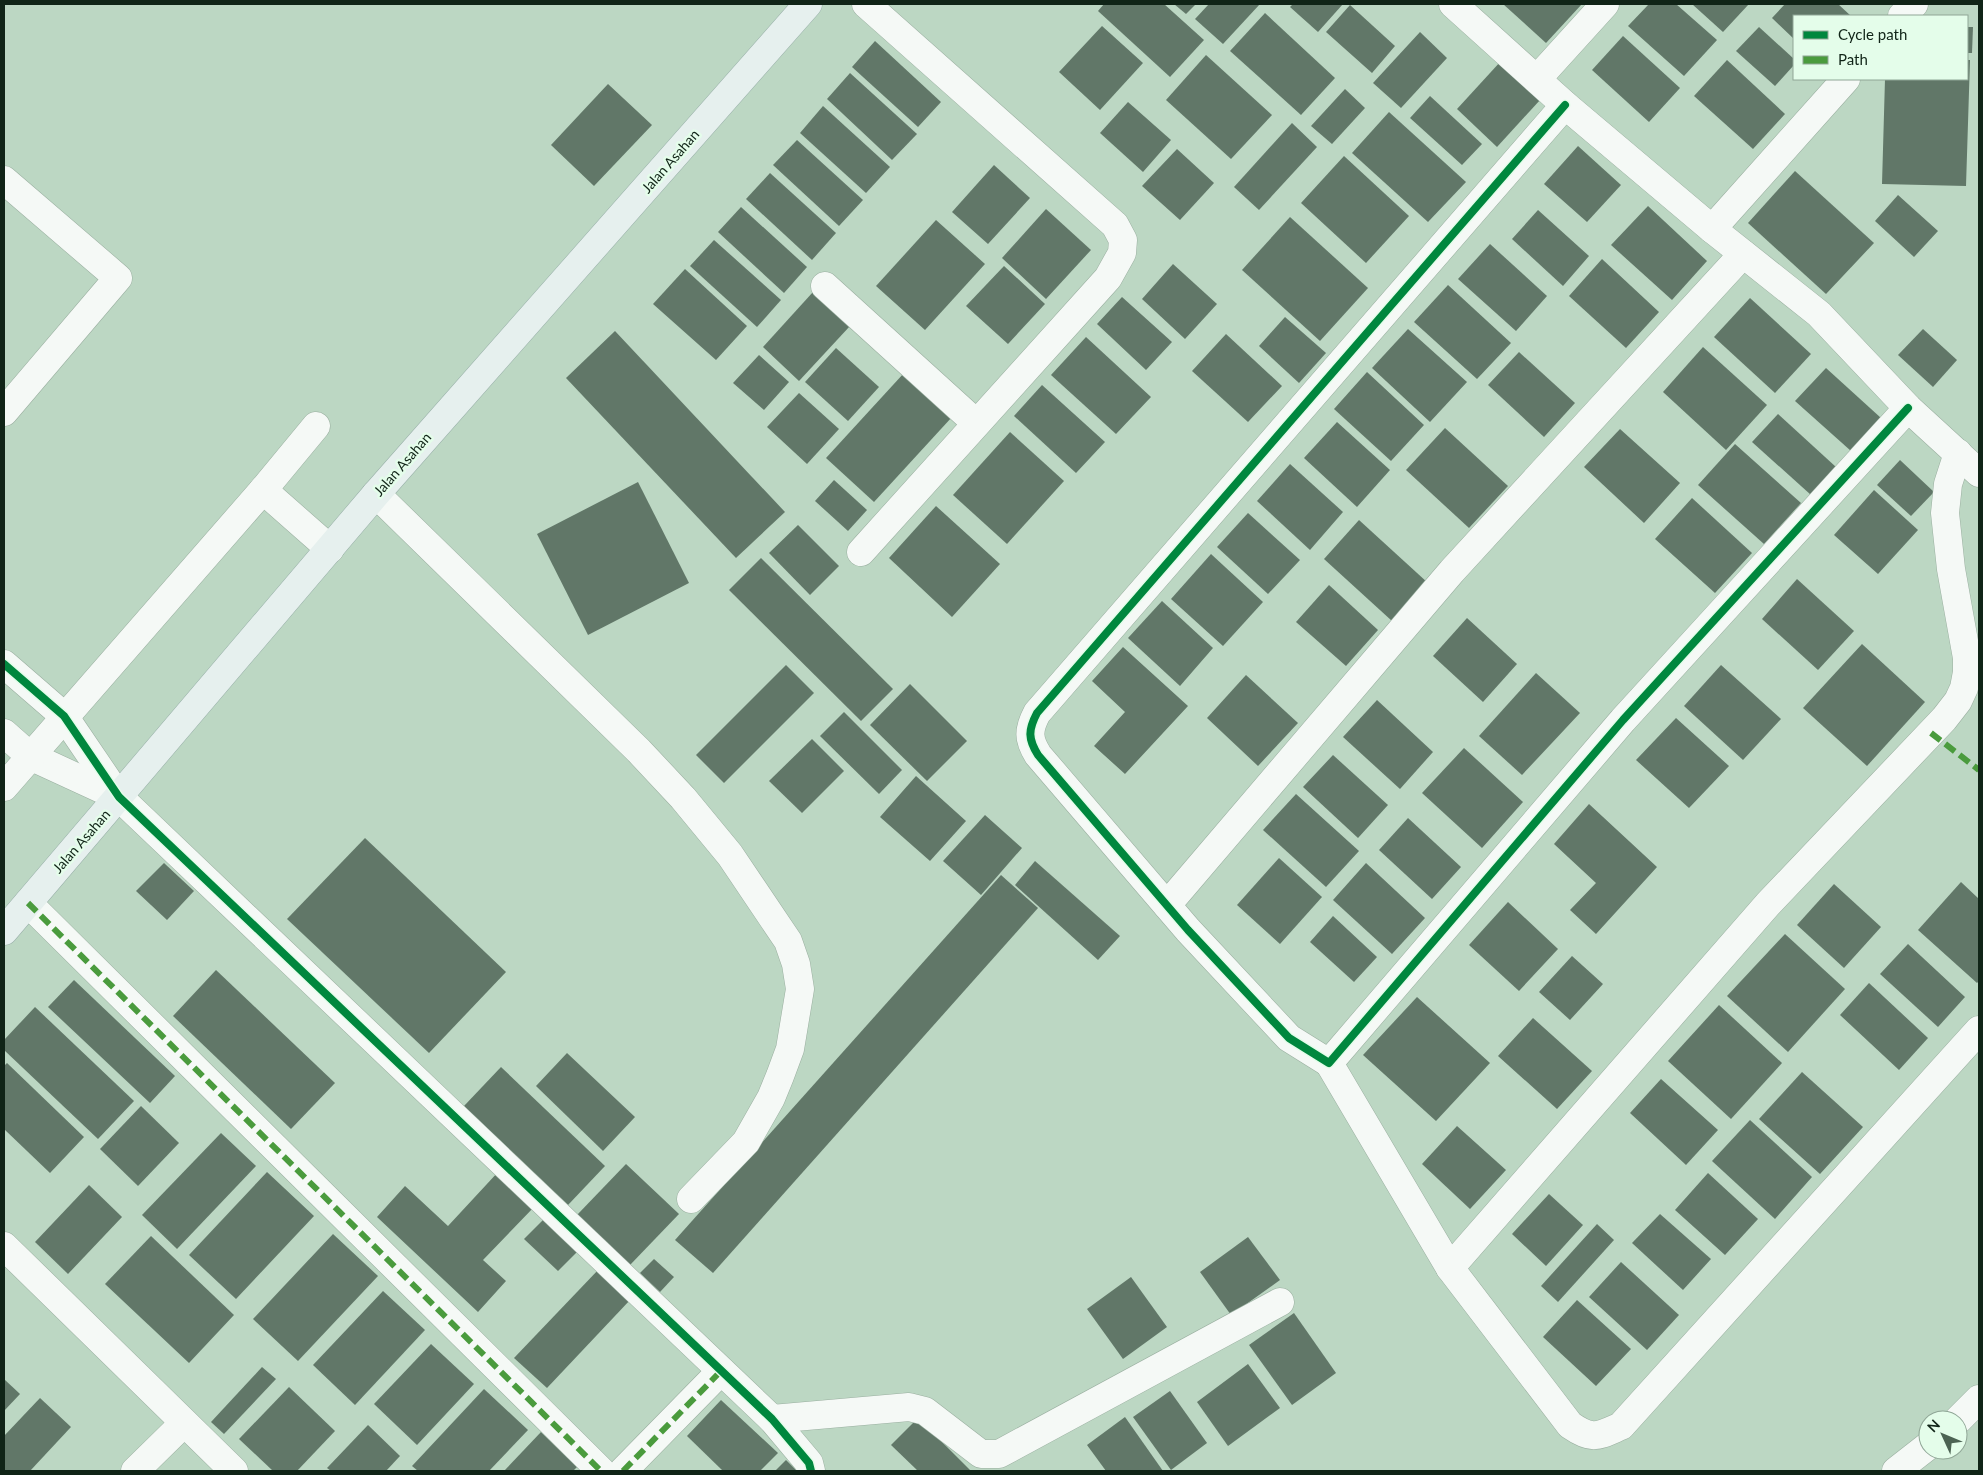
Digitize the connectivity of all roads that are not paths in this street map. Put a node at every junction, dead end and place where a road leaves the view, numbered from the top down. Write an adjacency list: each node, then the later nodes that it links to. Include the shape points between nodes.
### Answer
1 (808, 4): 21 (main road, Jalan Asahan)
2 (866, 4): 16 (street, via 1115,225 1123,240 1122,253 1108,278)
3 (1453, 4): 7 (street)
4 (1605, 4): 7 (street)
5 (1914, 4): 6 (street)
6 (1903, 15)
7 (1537, 79): 9 (street)
8 (1845, 80): 11 (street)
9 (1565, 105): 11 (street); 31 (street, via 1037,713 1031,724 1031,744 1038,755)
10 (4, 180): 15 (street, via 118,278)
11 (1712, 229): 12 (street)
12 (1743, 254): 14 (street, via 1819,314); 31 (street, via 1452,571)
13 (825, 286): 16 (street)
14 (1908, 408): 18 (street); 34 (street, via 1623,720)
15 (4, 412)
16 (976, 423): 23 (street)
17 (316, 426): 20 (street)
18 (1958, 453): 19 (street); 37 (street, via 1948,484 1945,513 1951,569 1968,658 1964,688 1958,701 1768,904)
19 (1979, 473)
20 (262, 490): 22 (street); 25 (street)
21 (376, 494): 22 (main road, Jalan Asahan); 35 (street, via 683,798 730,855 788,941 800,989 790,1049 780,1076 746,1142)
22 (330, 549): 29 (main road, Jalan Asahan)
23 (861, 552)
24 (4, 664): 25 (street)
25 (64, 716): 27 (street); 29 (street)
26 (4, 733): 27 (street)
27 (30, 756): 28 (street); 29 (street)
28 (4, 787)
29 (119, 797): 30 (main road, Jalan Asahan); 39 (street)
30 (28, 904): 32 (main road, Jalan Asahan); 47 (street)
31 (1167, 905): 34 (street, via 1288,1038)
32 (4, 931)
33 (1979, 1030): 37 (street, via 1621,1426 1598,1436 1582,1433 1570,1425)
34 (1330, 1063): 37 (street)
35 (691, 1199)
36 (4, 1246): 43 (street)
37 (1450, 1268)
38 (1280, 1302): 42 (street, via 999,1454 980,1454 925,1411 909,1407)
39 (721, 1371): 42 (street); 48 (street)
40 (1979, 1399): 41 (street)
41 (1968, 1410)
42 (772, 1420): 49 (street, via 809,1463)
43 (184, 1423): 45 (street); 46 (street)
44 (1918, 1454): 50 (street)
45 (135, 1471)
46 (234, 1471)
47 (601, 1471)
48 (623, 1471)
49 (811, 1471)
50 (1896, 1471)

